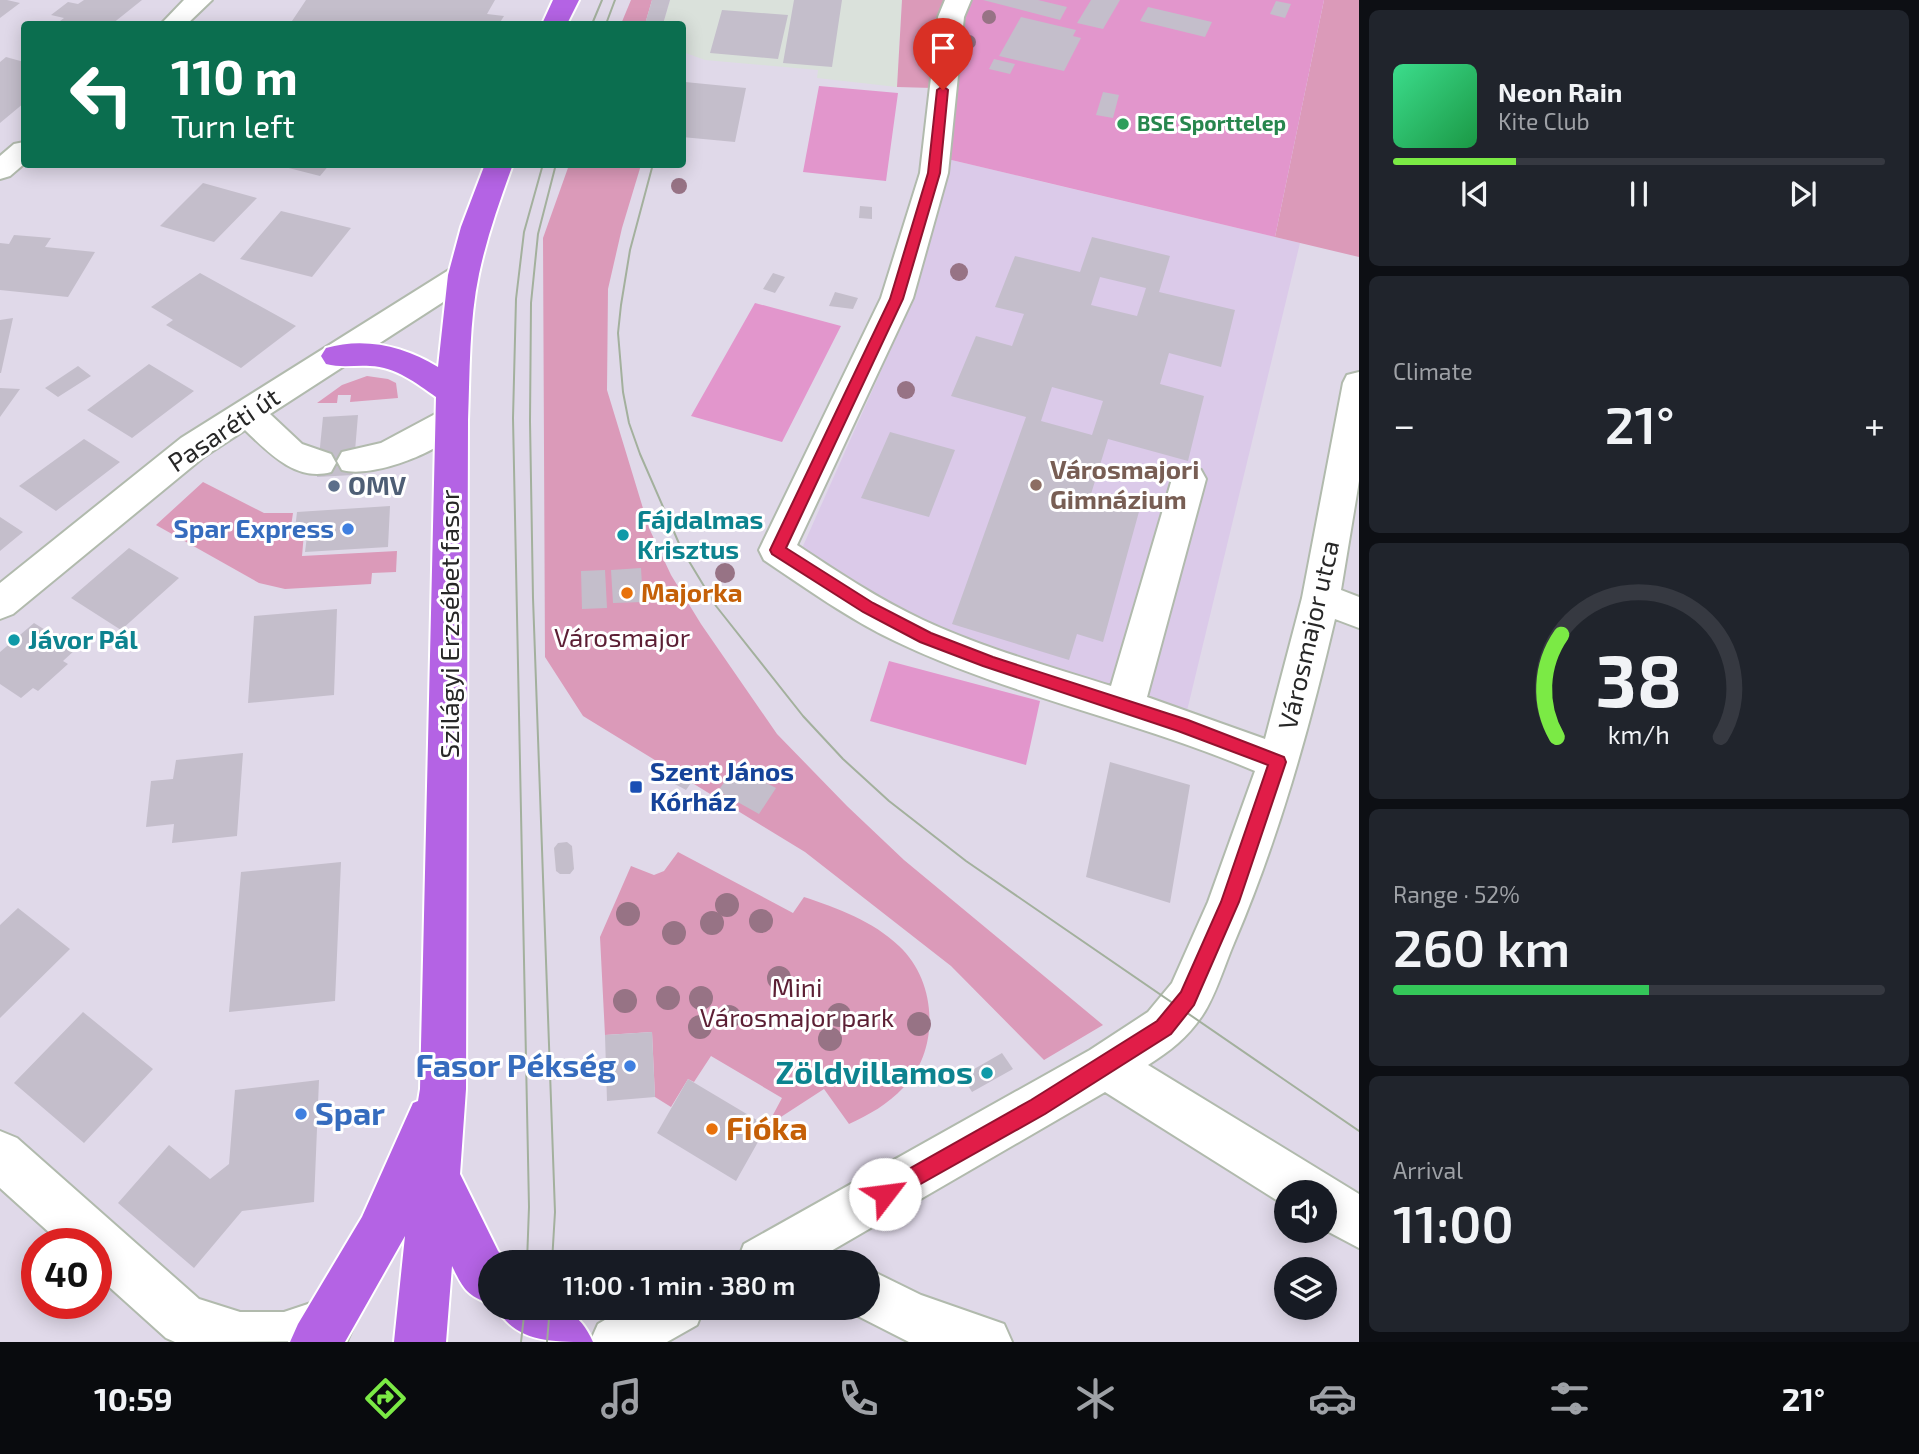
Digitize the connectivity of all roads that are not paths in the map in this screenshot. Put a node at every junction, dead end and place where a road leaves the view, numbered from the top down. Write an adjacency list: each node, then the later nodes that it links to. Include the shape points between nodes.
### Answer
1 (200, 0): 4 (street)
2 (566, 0): 5 (main road)
3 (958, 0): 20 (street, via 951,17 934,173 897,299 777,550 925,638)
4 (176, 21)
5 (556, 21)
6 (21, 152): 8 (street)
7 (498, 168): 9 (main road, Szilágyi Erzsébet fasor)
8 (0, 170)
9 (463, 275): 10 (street, Pasaréti út); 12 (main road, Szilágyi Erzsébet fasor)
10 (337, 356): 12 (main road, via 388,355 409,363); 13 (street, Pasaréti út)
11 (1359, 383): 17 (street, Városmajor utca)
12 (452, 406): 14 (street, via 408,446 373,460); 23 (main road, Szilágyi Erzsébet fasor)
13 (247, 412): 15 (street, via 290,453); 18 (street, Pasaréti út, via 193,447)
14 (354, 461)
15 (318, 463)
16 (1189, 479): 20 (street)
17 (1321, 598): 19 (street); 21 (street, Városmajor utca)
18 (0, 604)
19 (1359, 613)
20 (1125, 706): 21 (street)
21 (1278, 762): 22 (street, Városmajor utca, via 1230,902 1188,998 1164,1028)
22 (1106, 1066): 26 (street); 29 (street, Városmajor utca)
23 (443, 1089): 25 (main road, Szilágyi Erzsébet fasor); 34 (main road, Szilágyi Erzsébet fasor, via 380,1235)
24 (0, 1155): 34 (street, via 184,1320 240,1338)
25 (435, 1176): 30 (main road); 35 (main road, Szilágyi Erzsébet fasor)
26 (1290, 1180)
27 (1337, 1209): 28 (street)
28 (1359, 1223)
29 (816, 1249)
30 (478, 1265)
31 (880, 1300): 38 (street, via 911,1317)
32 (538, 1320): 36 (main road)
33 (655, 1320): 37 (street)
34 (322, 1333)
35 (420, 1342)
36 (567, 1342)
37 (615, 1342)
38 (986, 1342)

